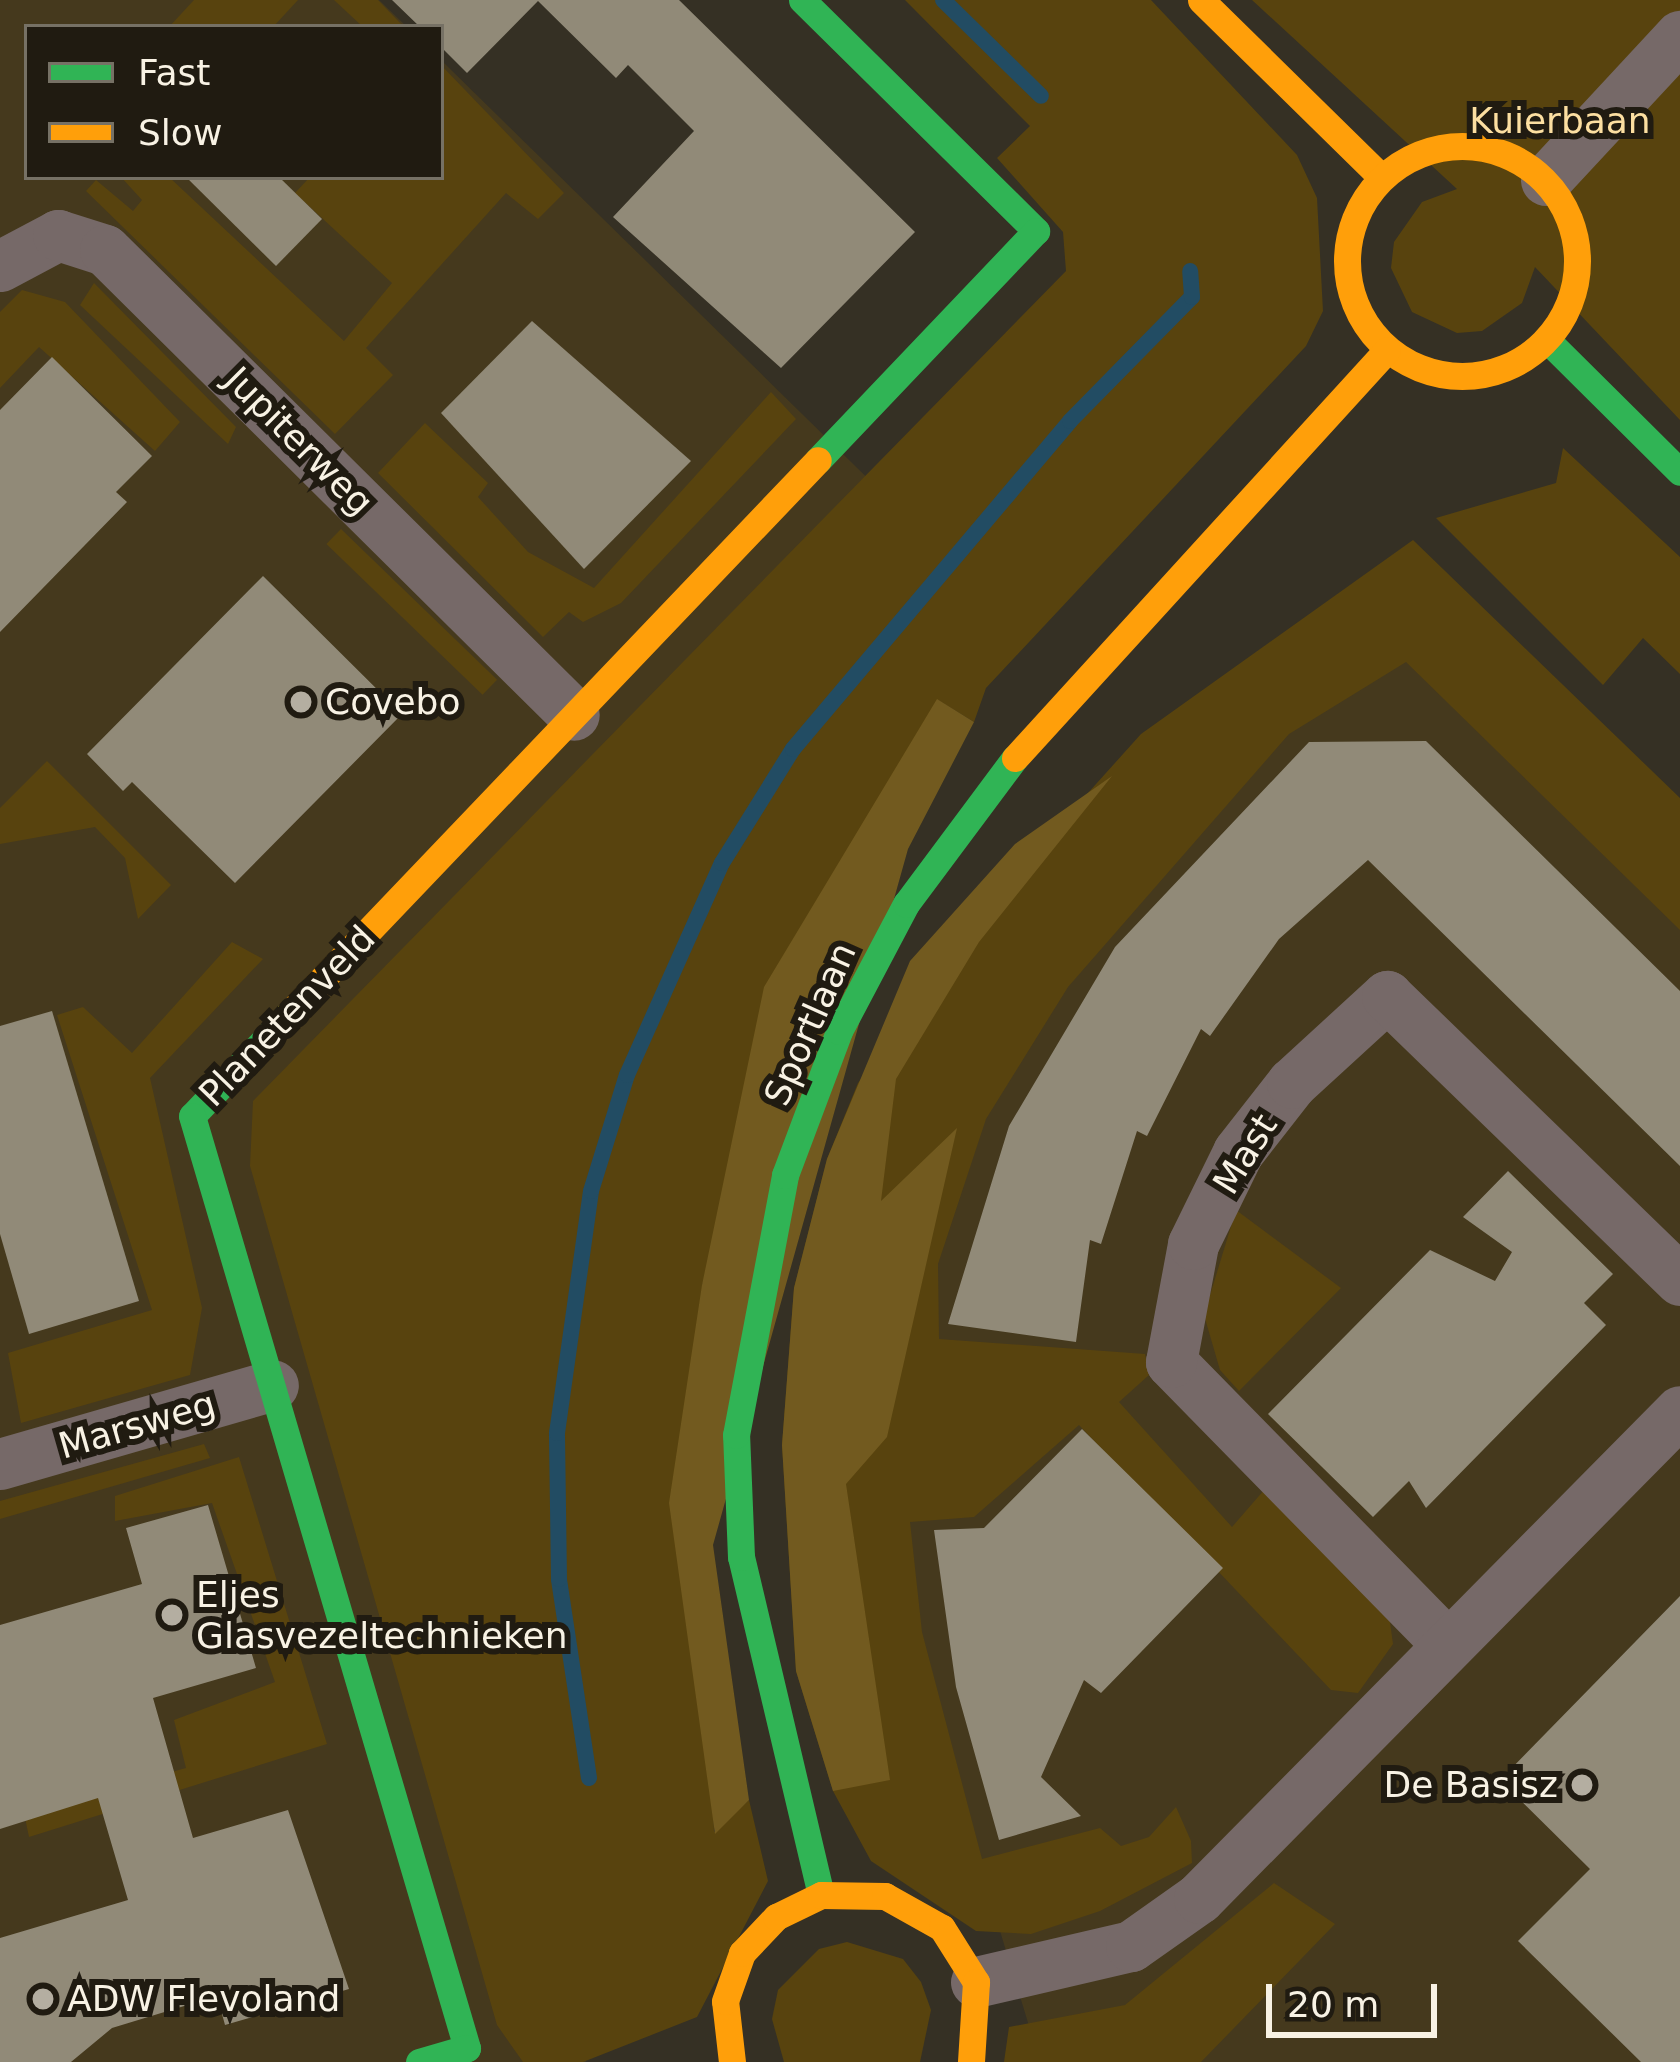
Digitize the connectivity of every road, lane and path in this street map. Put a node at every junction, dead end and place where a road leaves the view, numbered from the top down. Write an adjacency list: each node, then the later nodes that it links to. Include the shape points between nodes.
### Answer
1 (802, 0): 10 (street, Planetenveld, via 1036,232 1009,272)
2 (1201, 0): 4 (street)
3 (1680, 36): 5 (street)
4 (1380, 176): 5 (street, via 1433,147 1494,149); 8 (street, via 1348,232 1350,297)
5 (1546, 180): 7 (street, via 1570,217 1578,260)
6 (0, 266): 10 (street, Jupiterweg, via 58,235 105,250)
7 (1547, 340): 8 (street, via 1469,377); 9 (street)
8 (1387, 350): 16 (street, Sportlaan, via 994,781 906,904 839,1031 784,1175 736,1435 741,1557)
9 (1680, 472)
10 (574, 715): 12 (street, Planetenveld, via 192,1116)
11 (1680, 1280): 15 (street, Mast, via 1387,996 1292,1083 1238,1152 1193,1244 1171,1362)
12 (273, 1385): 14 (street, Marsweg); 18 (street, Planetenveld)
13 (1680, 1411): 15 (street)
14 (0, 1464)
15 (1448, 1646): 17 (street, via 1198,1898 1131,1946)
16 (821, 1895): 17 (street, via 885,1896 942,1928); 19 (street, via 776,1917 742,1954 725,2001)
17 (976, 1982): 21 (street)
18 (469, 2055): 20 (street, Planetenveld)
19 (721, 2058)
20 (419, 2062)
21 (971, 2062)

